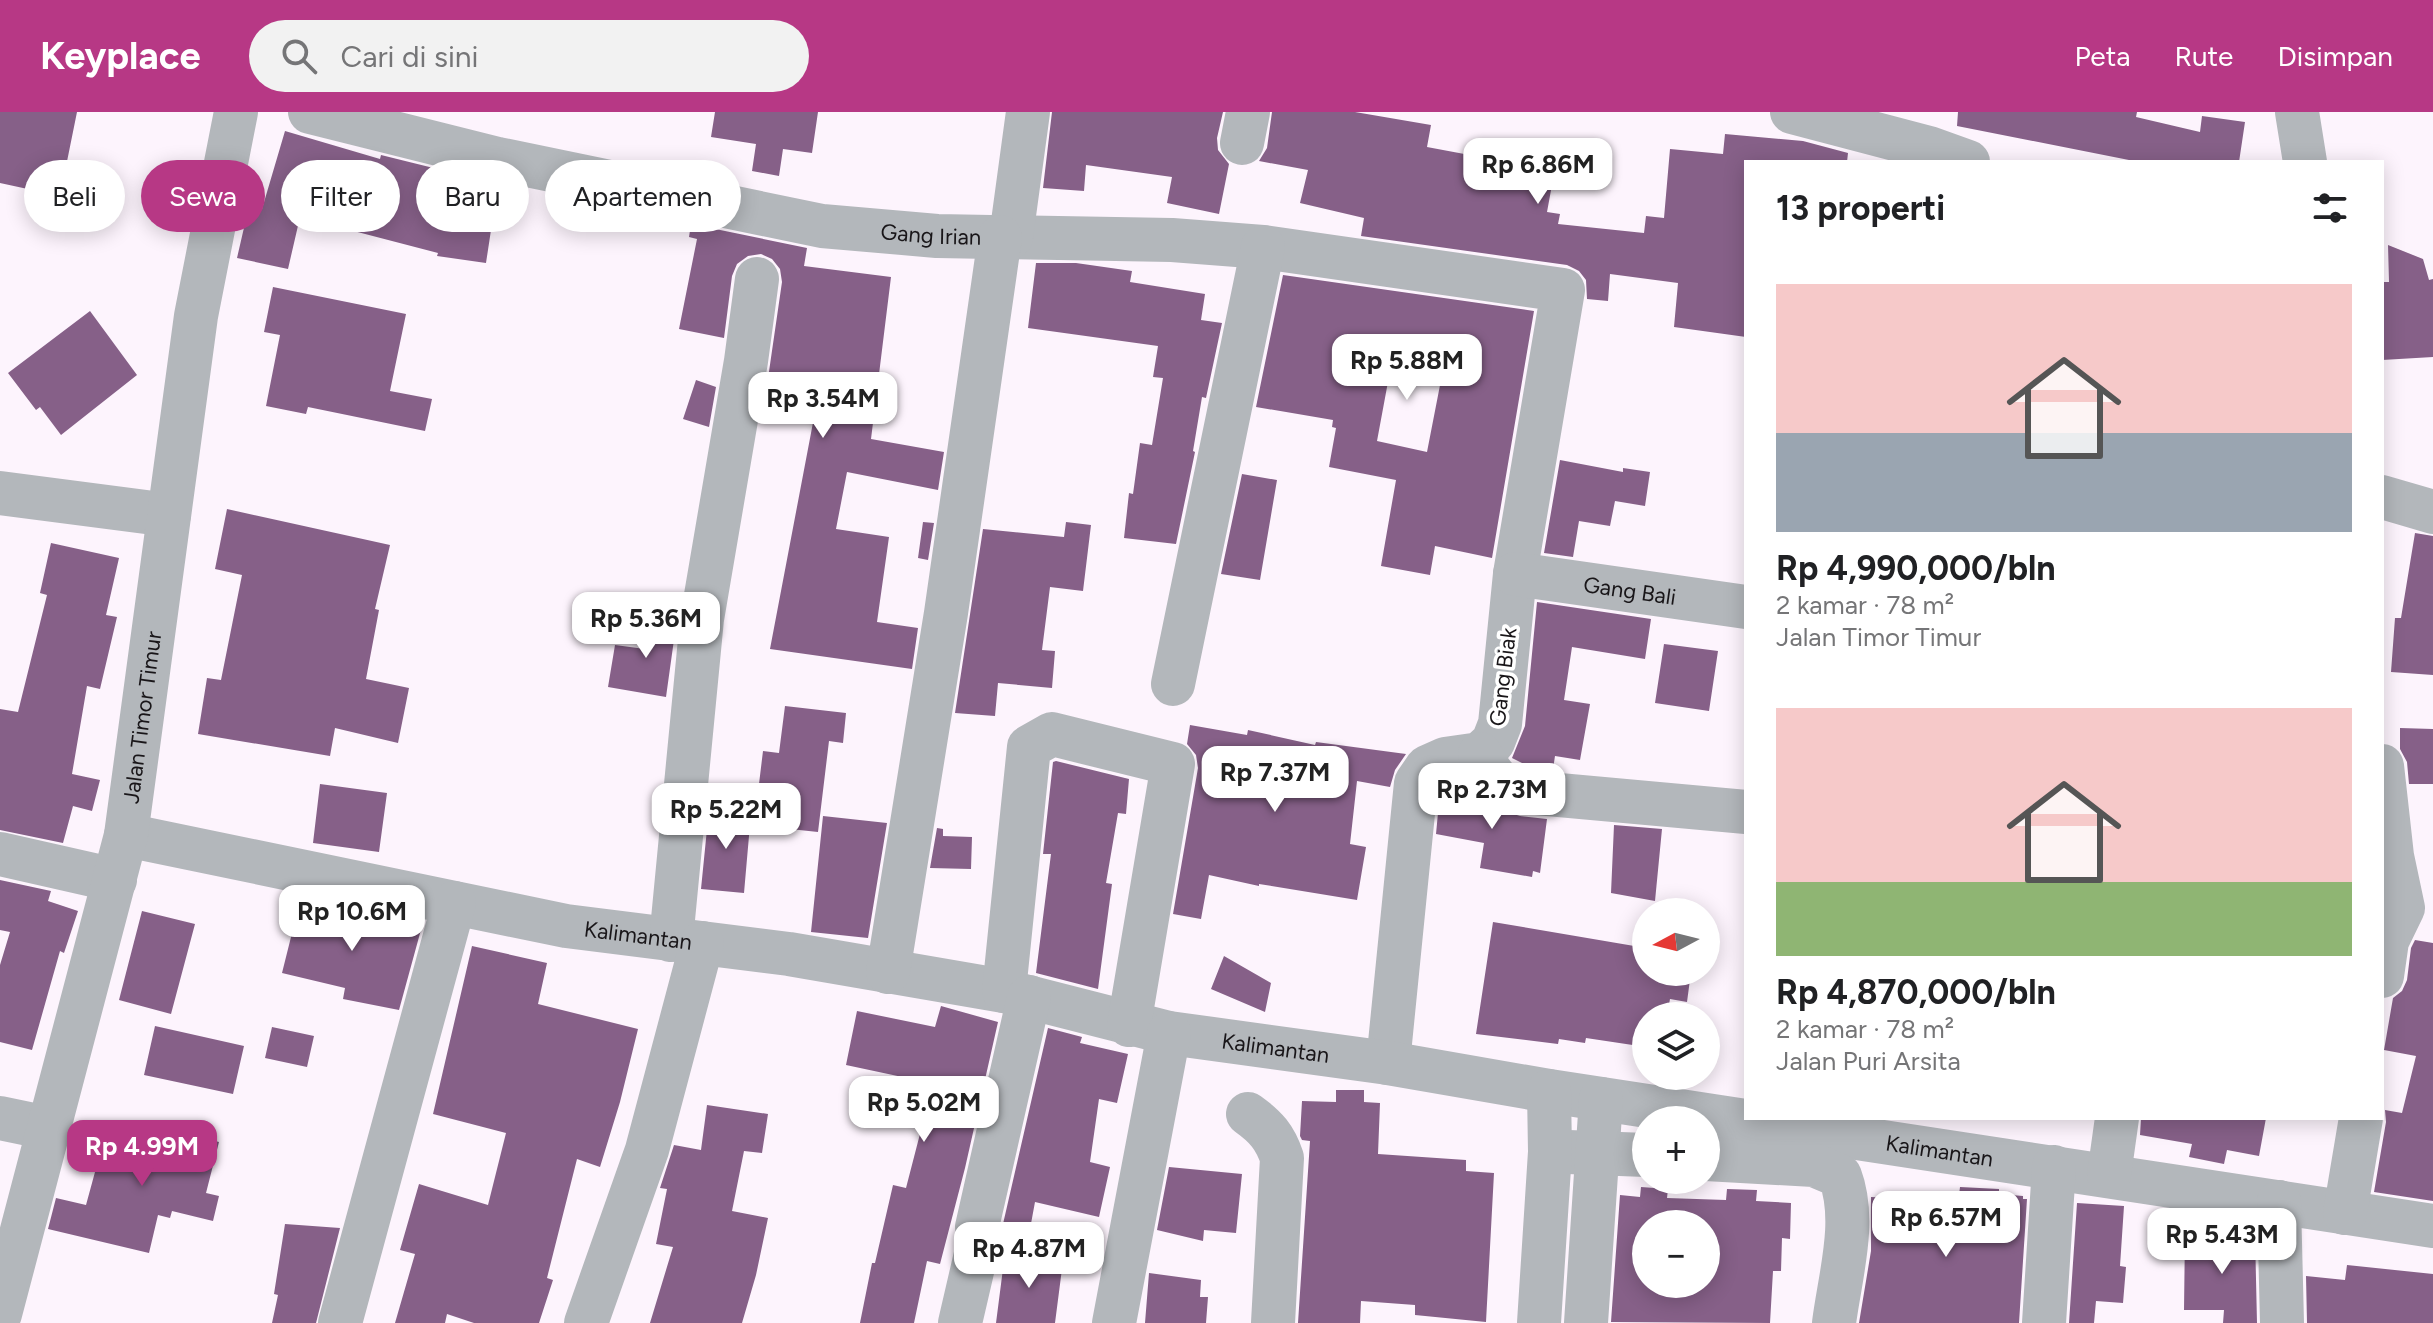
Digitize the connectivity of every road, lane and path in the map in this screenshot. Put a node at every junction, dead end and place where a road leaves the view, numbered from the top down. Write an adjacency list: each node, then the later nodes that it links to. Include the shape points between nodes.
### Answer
1 (236, 112): 15 (street, Jalan Timor Timur, via 196,316)
2 (310, 112): 8 (street, Gang Irian, via 498,159 822,226)
3 (1028, 112): 8 (street)
4 (1792, 112): 6 (street)
5 (2297, 112): 7 (street)
6 (1941, 157)
7 (2305, 160)
8 (1006, 237): 9 (street, Gang Irian); 30 (street)
9 (1263, 247): 11 (street, Gang Irian); 18 (street)
10 (757, 279): 28 (street, via 702,619)
11 (1563, 290): 16 (street, Gang Biak)
12 (0, 493): 15 (street)
13 (2384, 498): 14 (street)
14 (2433, 512)
15 (169, 515): 22 (street, Jalan Timor Timur)
16 (1515, 574): 17 (street, Gang Bali); 19 (street, Gang Biak, via 1500,724 1493,742)
17 (1744, 607)
18 (1173, 684)
19 (1480, 754): 21 (street, via 1493,777 1506,787); 33 (street, Gang Biak, via 1427,767 1416,783)
20 (2384, 802): 24 (street)
21 (1744, 812)
22 (126, 835): 25 (street, Jalan Timor Timur); 26 (street, Kalimantan)
23 (0, 854): 25 (street)
24 (2387, 856): 27 (street)
25 (115, 880): 40 (street, Jalan Timor Timur)
26 (454, 903): 28 (street, Kalimantan, via 566,926); 51 (street)
27 (2418, 909): 29 (street, via 2387,941)
28 (687, 941): 30 (street, Kalimantan); 52 (street, via 647,1150)
29 (2384, 962)
30 (888, 972): 31 (street, Kalimantan)
31 (1017, 994): 32 (street, Kalimantan); 32 (street, via 1029,747 1052,734 1173,764); 53 (street)
32 (1149, 1029): 33 (street, Kalimantan); 54 (street)
33 (1388, 1063): 34 (street, Kalimantan)
34 (1549, 1091): 35 (street, Kalimantan); 41 (street)
35 (1601, 1099): 42 (street); 45 (street, Kalimantan)
36 (1248, 1114): 55 (street, via 1267,1128 1282,1158)
37 (0, 1118): 40 (street)
38 (2117, 1120): 46 (street)
39 (2361, 1120): 48 (street)
40 (48, 1128): 50 (street, Jalan Timor Timur)
41 (1550, 1152): 42 (street); 56 (street)
42 (1598, 1152): 43 (street); 57 (street)
43 (1632, 1154)
44 (1720, 1160): 58 (street, via 1814,1165 1840,1176 1848,1218)
45 (2054, 1167): 46 (street, Kalimantan); 59 (street)
46 (2109, 1175): 47 (street, Kalimantan)
47 (2279, 1202): 48 (street, Kalimantan); 60 (street)
48 (2345, 1213): 49 (street, Kalimantan)
49 (2433, 1226)
50 (0, 1314)
51 (340, 1323)
52 (586, 1323)
53 (960, 1323)
54 (1114, 1323)
55 (1273, 1323)
56 (1539, 1323)
57 (1586, 1323)
58 (1834, 1323)
59 (2044, 1323)
60 (2282, 1323)

